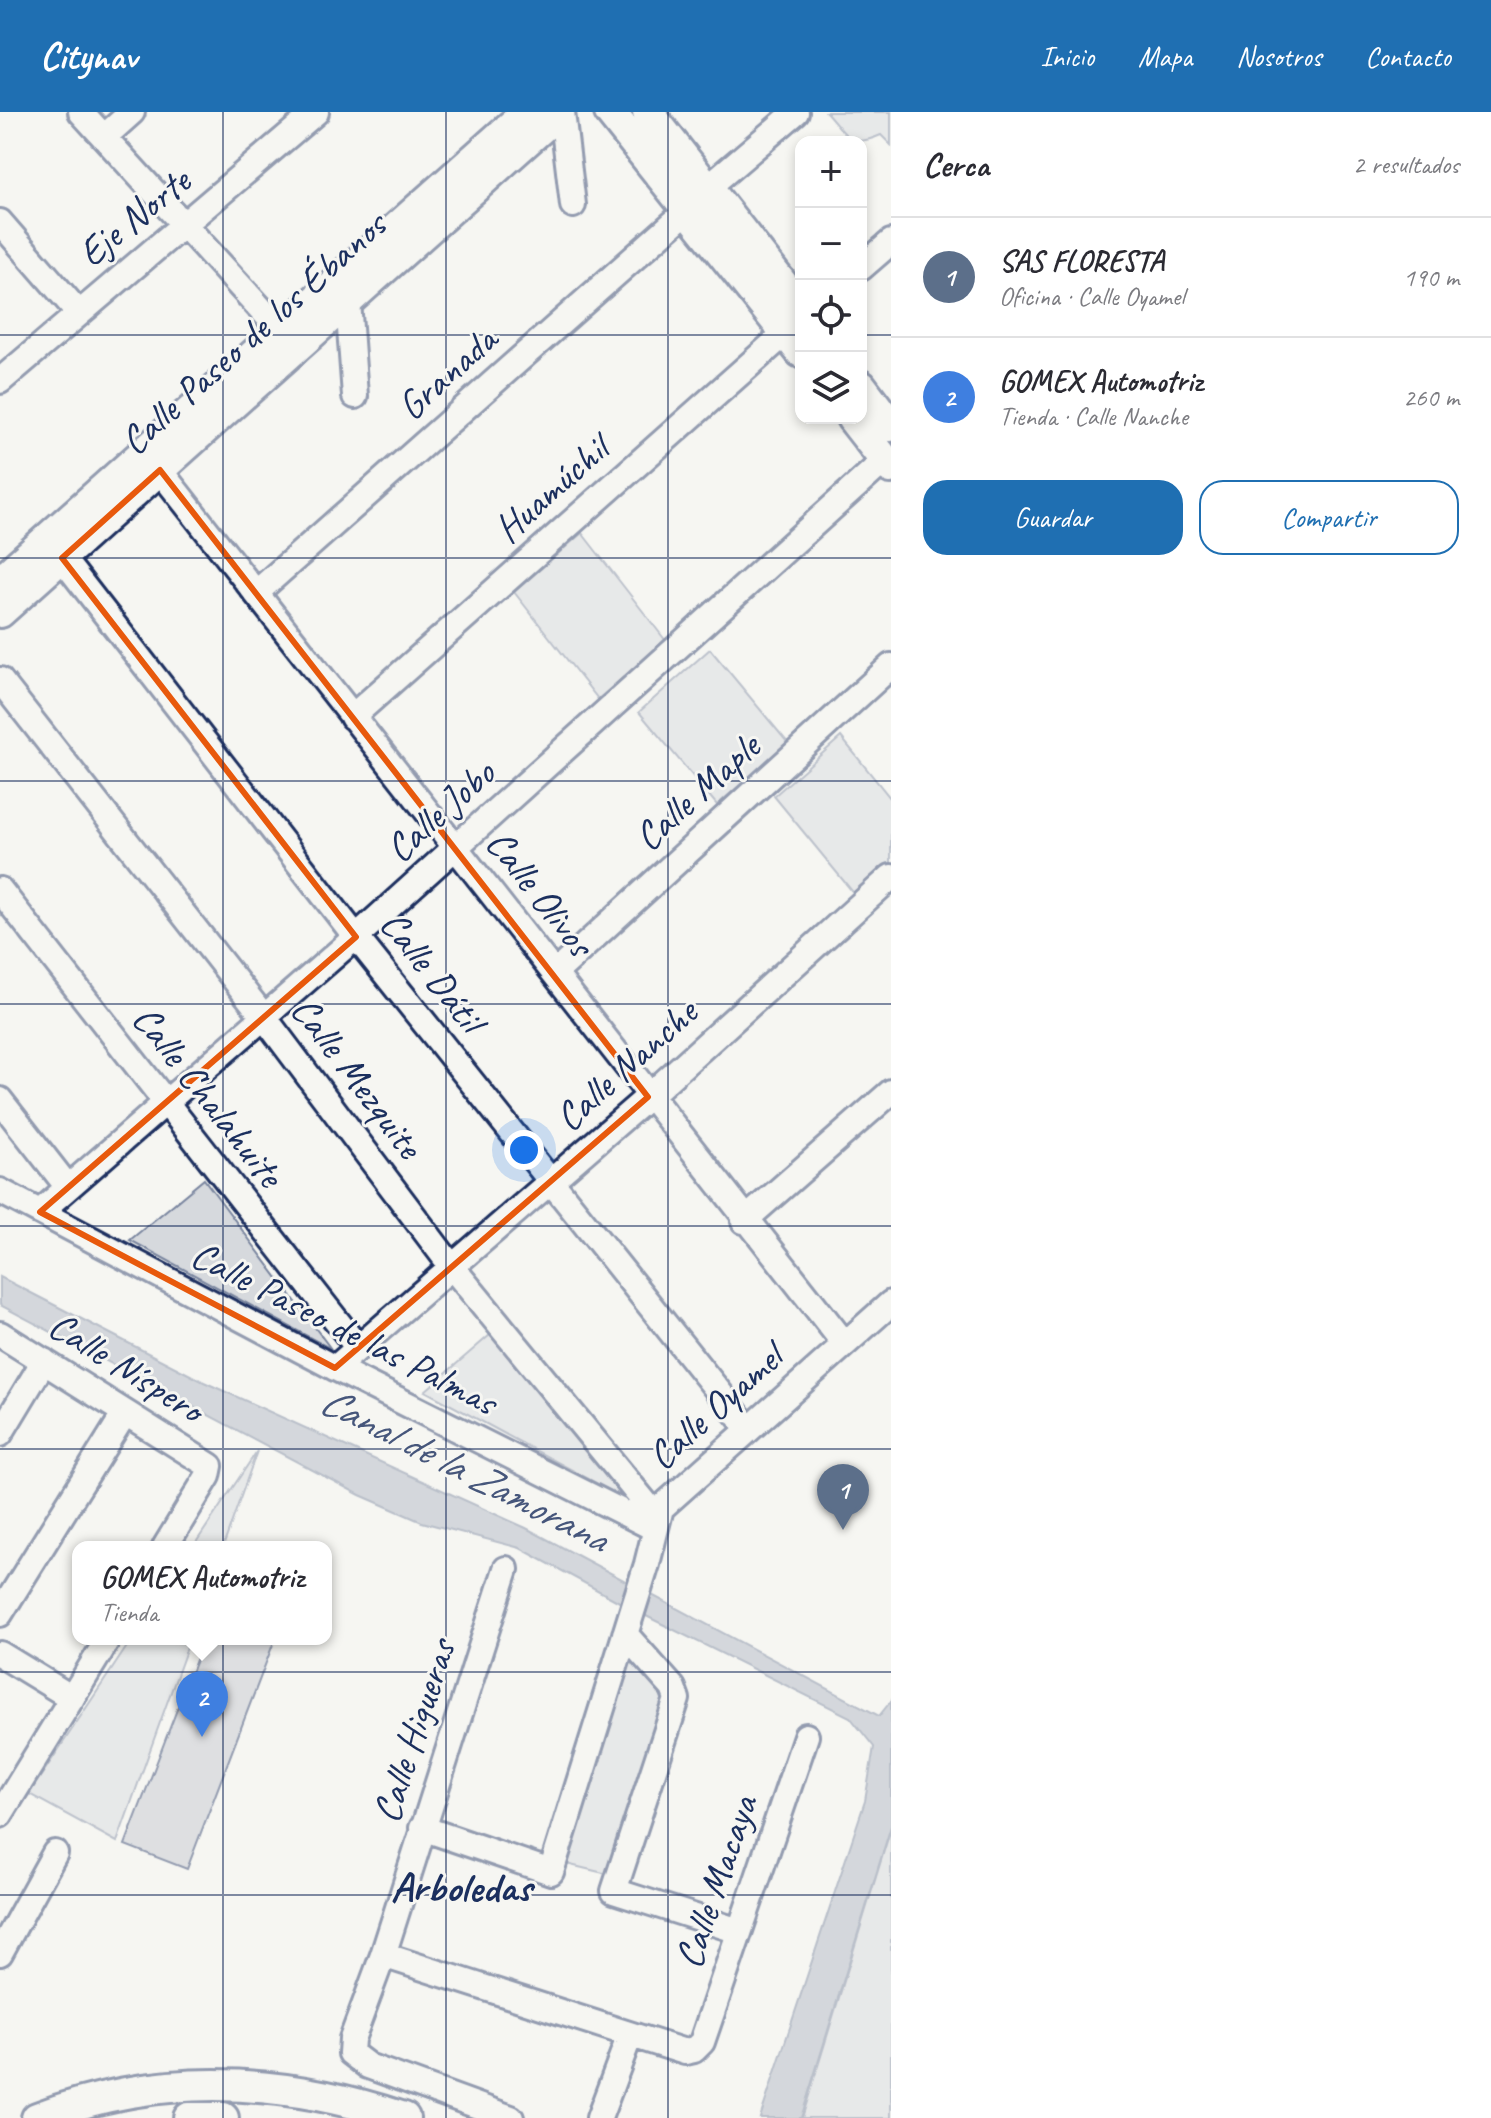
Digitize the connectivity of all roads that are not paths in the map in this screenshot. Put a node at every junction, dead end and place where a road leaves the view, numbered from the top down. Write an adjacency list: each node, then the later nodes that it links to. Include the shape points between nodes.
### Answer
1 (81, 112): 9 (street)
2 (132, 112): 9 (street)
3 (316, 112): 13 (street, Eje Norte)
4 (527, 112): 16 (main road, Calle Paseo de los Ébanos)
5 (560, 112): 11 (street); 16 (main road, Calle Paseo de los Ébanos)
6 (610, 112): 10 (main road)
7 (648, 112): 10 (main road)
8 (796, 112): 10 (street, Granada)
9 (104, 137): 13 (street)
10 (697, 199): 19 (main road); 31 (street, Granada)
11 (573, 205)
12 (0, 222): 18 (street)
13 (184, 227): 18 (street, Eje Norte); 21 (street)
14 (891, 242): 15 (street)
15 (867, 263)
16 (368, 270): 17 (main road, Calle Paseo de los Ébanos); 21 (main road, Calle Paseo de los Ébanos)
17 (348, 301): 24 (street); 27 (main road, Calle Paseo de los Ébanos)
18 (78, 312): 22 (street, Eje Norte)
19 (795, 325)
20 (795, 330): 35 (street, Huamúchil)
21 (282, 332): 27 (main road, Calle Paseo de los Ébanos)
22 (0, 381)
23 (867, 394): 26 (main road)
24 (355, 396)
25 (857, 424): 28 (main road)
26 (891, 426)
27 (153, 461): 29 (main road, Calle Paseo de los Ébanos); 30 (main road, Calle Paseo de los Ébanos); 31 (street, Calle Olivos)
28 (888, 464): 36 (street, Calle Jobo)
29 (62, 558): 32 (main road, Calle Paseo de los Ébanos); 39 (street, Calle Dátil)
30 (0, 581)
31 (257, 592): 35 (street, Calle Olivos)
32 (0, 612)
33 (891, 666): 40 (street, Calle Maple)
34 (0, 680): 41 (street, Calle Mezquite)
35 (352, 717): 36 (street, Calle Olivos)
36 (456, 847): 39 (street, Calle Jobo); 40 (street, Calle Olivos)
37 (891, 877): 43 (street, Calle Nanche)
38 (0, 890): 45 (street, Calle Chalahuite)
39 (356, 937): 41 (street, Calle Jobo); 46 (street, Calle Dátil)
40 (555, 973): 43 (street, Calle Olivos)
41 (264, 1017): 45 (street, Calle Jobo); 51 (street, Calle Mezquite)
42 (891, 1092): 50 (street)
43 (648, 1097): 46 (street, Calle Nanche); 50 (street, Calle Olivos)
44 (0, 1100): 47 (street)
45 (163, 1102): 47 (street, Calle Jobo); 55 (street, Calle Chalahuite)
46 (550, 1182): 51 (street, Calle Nanche); 59 (street, Calle Dátil)
47 (67, 1186): 49 (street, Calle Jobo)
48 (0, 1191): 49 (street, Calle Paseo de las Palmas)
49 (40, 1212): 57 (street, Calle Paseo de las Palmas)
50 (744, 1221): 54 (street, Calle Olivos)
51 (452, 1267): 55 (street, Calle Nanche); 61 (street, Calle Mezquite)
52 (891, 1303): 54 (street, Calle Oyamel)
53 (0, 1334): 56 (street, Calle Níspero)
54 (844, 1343): 59 (street, Calle Oyamel)
55 (358, 1348): 57 (street, Calle Nanche)
56 (44, 1361): 58 (street, Calle Níspero); 60 (street)
57 (335, 1368): 61 (street, Calle Paseo de las Palmas)
58 (125, 1413): 62 (street, Calle Níspero, via 210,1466); 65 (street)
59 (747, 1427): 61 (street, Calle Oyamel, via 668,1498)
60 (0, 1434)
61 (655, 1523): 64 (street, Calle Oyamel)
62 (169, 1541)
63 (506, 1569): 71 (street, Calle Higueras)
64 (632, 1611): 71 (street, Calle Oyamel, via 551,1872); 73 (street, via 677,1699 614,1891)
65 (0, 1614)
66 (104, 1645): 68 (street)
67 (0, 1654): 68 (street)
68 (72, 1698): 70 (street)
69 (806, 1736): 73 (street, Calle Macaya)
70 (0, 1815)
71 (422, 1828): 75 (street, Calle Higueras)
72 (55, 1853): 74 (street)
73 (739, 1931): 76 (street, Calle Macaya, via 702,2042 694,2050 685,2052)
74 (0, 1953)
75 (383, 1955): 76 (street); 81 (street, Calle Higueras, via 351,2053 368,2066)
76 (630, 2035): 82 (street)
77 (37, 2118): 80 (main road, via 113,2094 230,2083 308,2091)
78 (189, 2118): 79 (main road)
79 (223, 2118)
80 (404, 2118)
81 (511, 2118)
82 (599, 2118)

